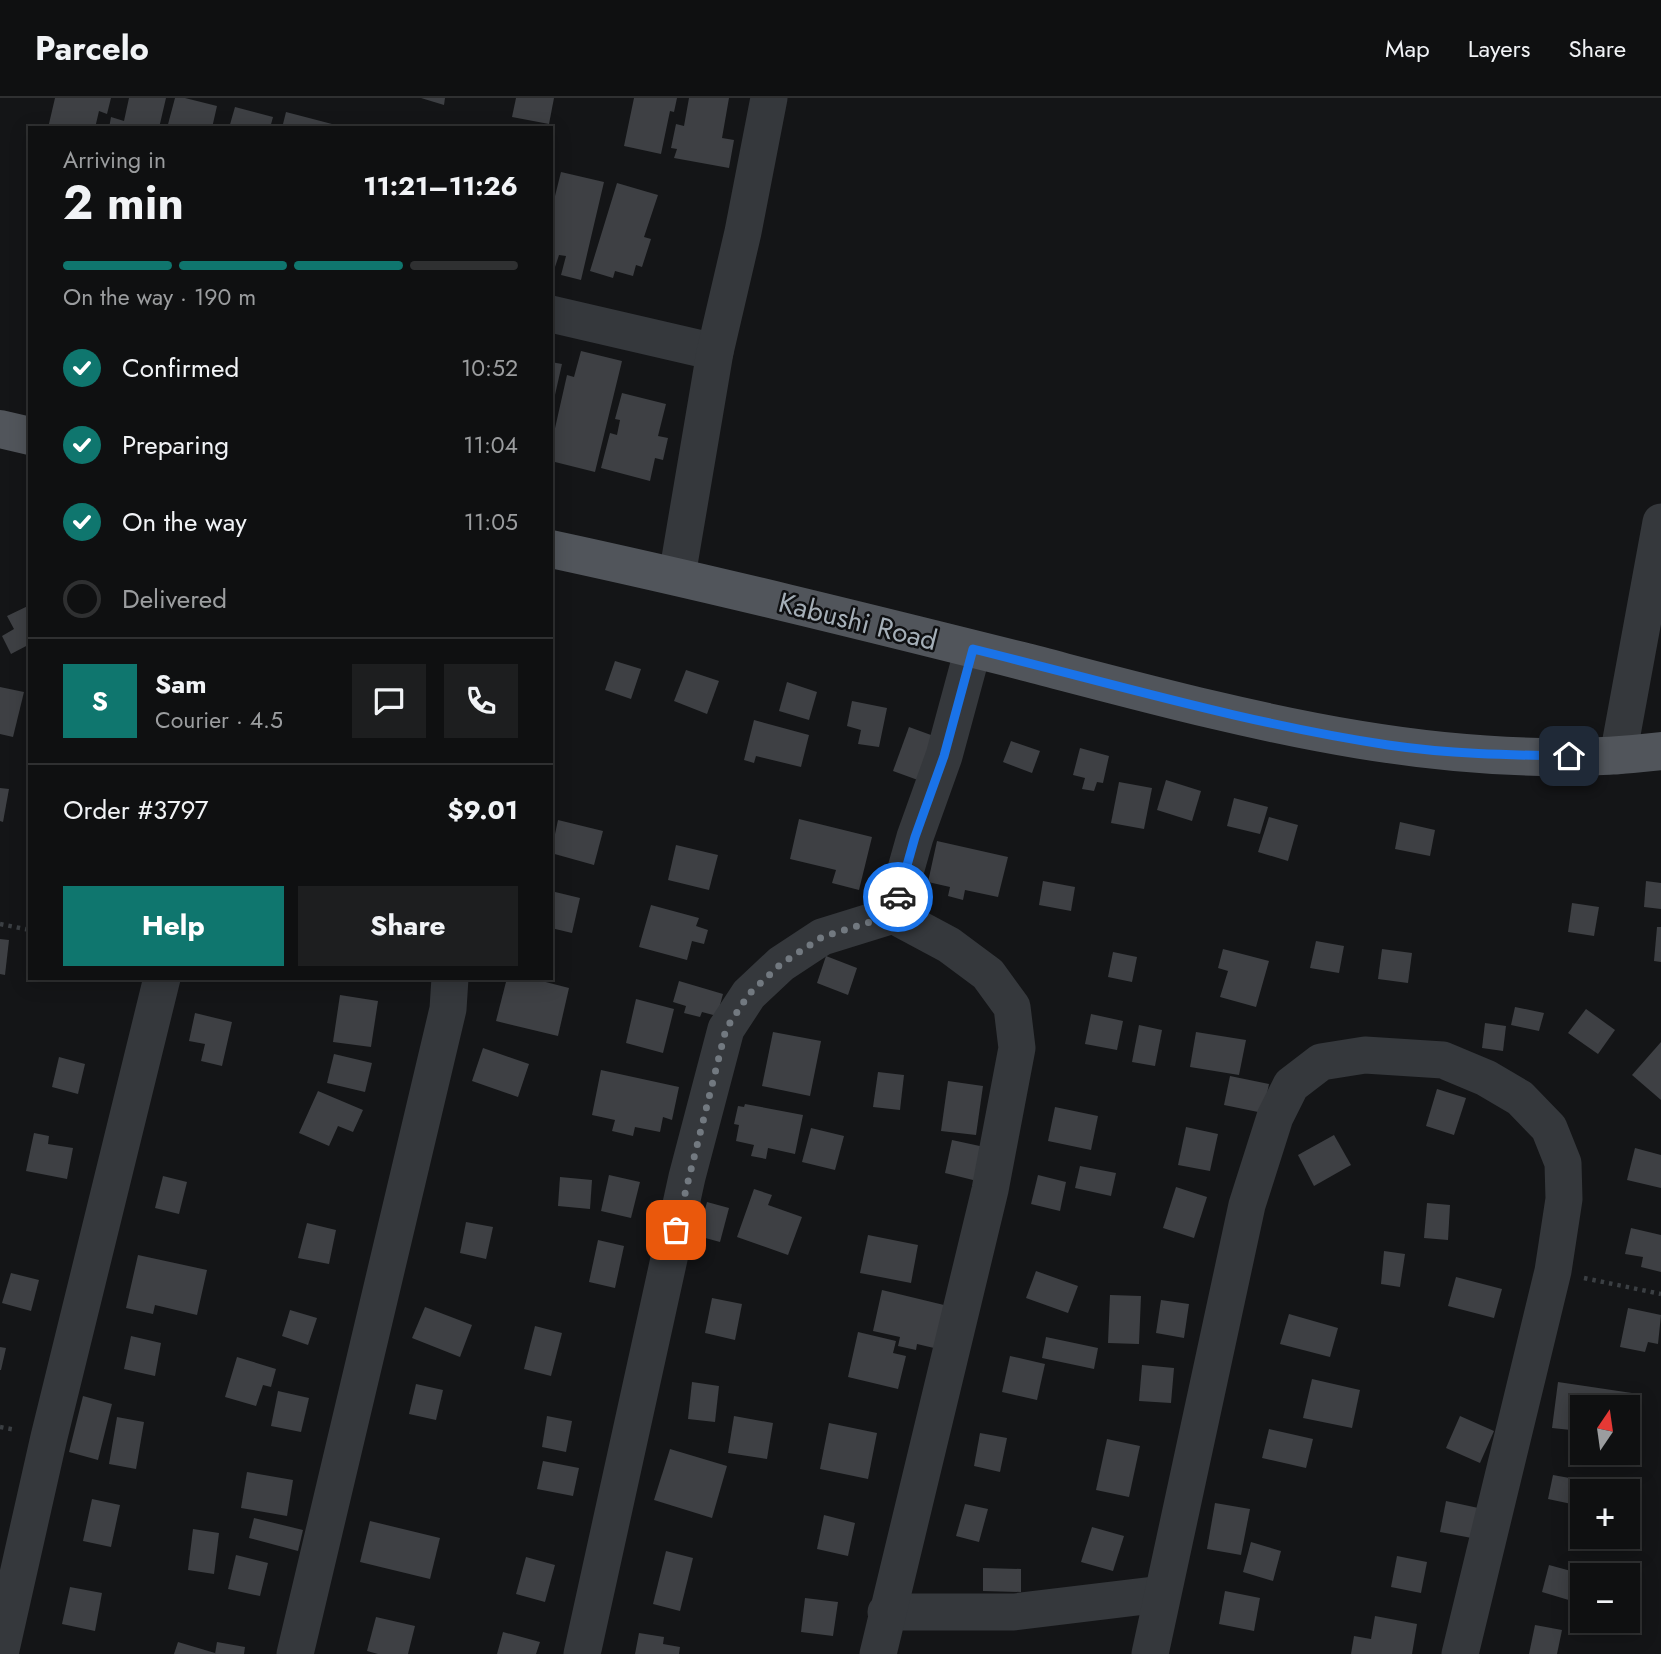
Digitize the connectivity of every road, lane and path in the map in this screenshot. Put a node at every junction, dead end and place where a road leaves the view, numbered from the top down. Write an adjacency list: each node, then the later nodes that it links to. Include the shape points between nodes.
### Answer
1 (769, 98): 3 (street)
2 (553, 314): 3 (street)
3 (715, 352): 8 (street)
4 (0, 429): 5 (main road)
5 (28, 436)
6 (1661, 522): 11 (street)
7 (553, 549): 8 (main road, Kabushi Road)
8 (677, 576): 9 (main road, Kabushi Road)
9 (973, 649): 11 (main road, Kabushi Road, via 1251,720 1389,745 1495,755); 12 (street)
10 (1661, 751): 11 (main road, Kabushi Road)
11 (1618, 756)
12 (893, 915): 20 (street, via 949,945 988,974 1012,1007 1017,1048 990,1190); 23 (street, via 822,937 781,964 749,994 726,1029 687,1177)
13 (0, 924): 14 (path)
14 (28, 930)
15 (162, 980): 21 (street)
16 (450, 980): 22 (street, via 448,1009)
17 (1553, 1271): 18 (path); 19 (street, via 1564,1199 1563,1163 1549,1128 1520,1098 1486,1077 1443,1060 1402,1056 1365,1055 1321,1062 1291,1085 1275,1117 1247,1205); 26 (street)
18 (1661, 1294)
19 (1162, 1594): 20 (street, via 1014,1612); 25 (street)
20 (886, 1612): 24 (street)
21 (0, 1654)
22 (295, 1654)
23 (582, 1654)
24 (878, 1654)
25 (1150, 1654)
26 (1460, 1654)

